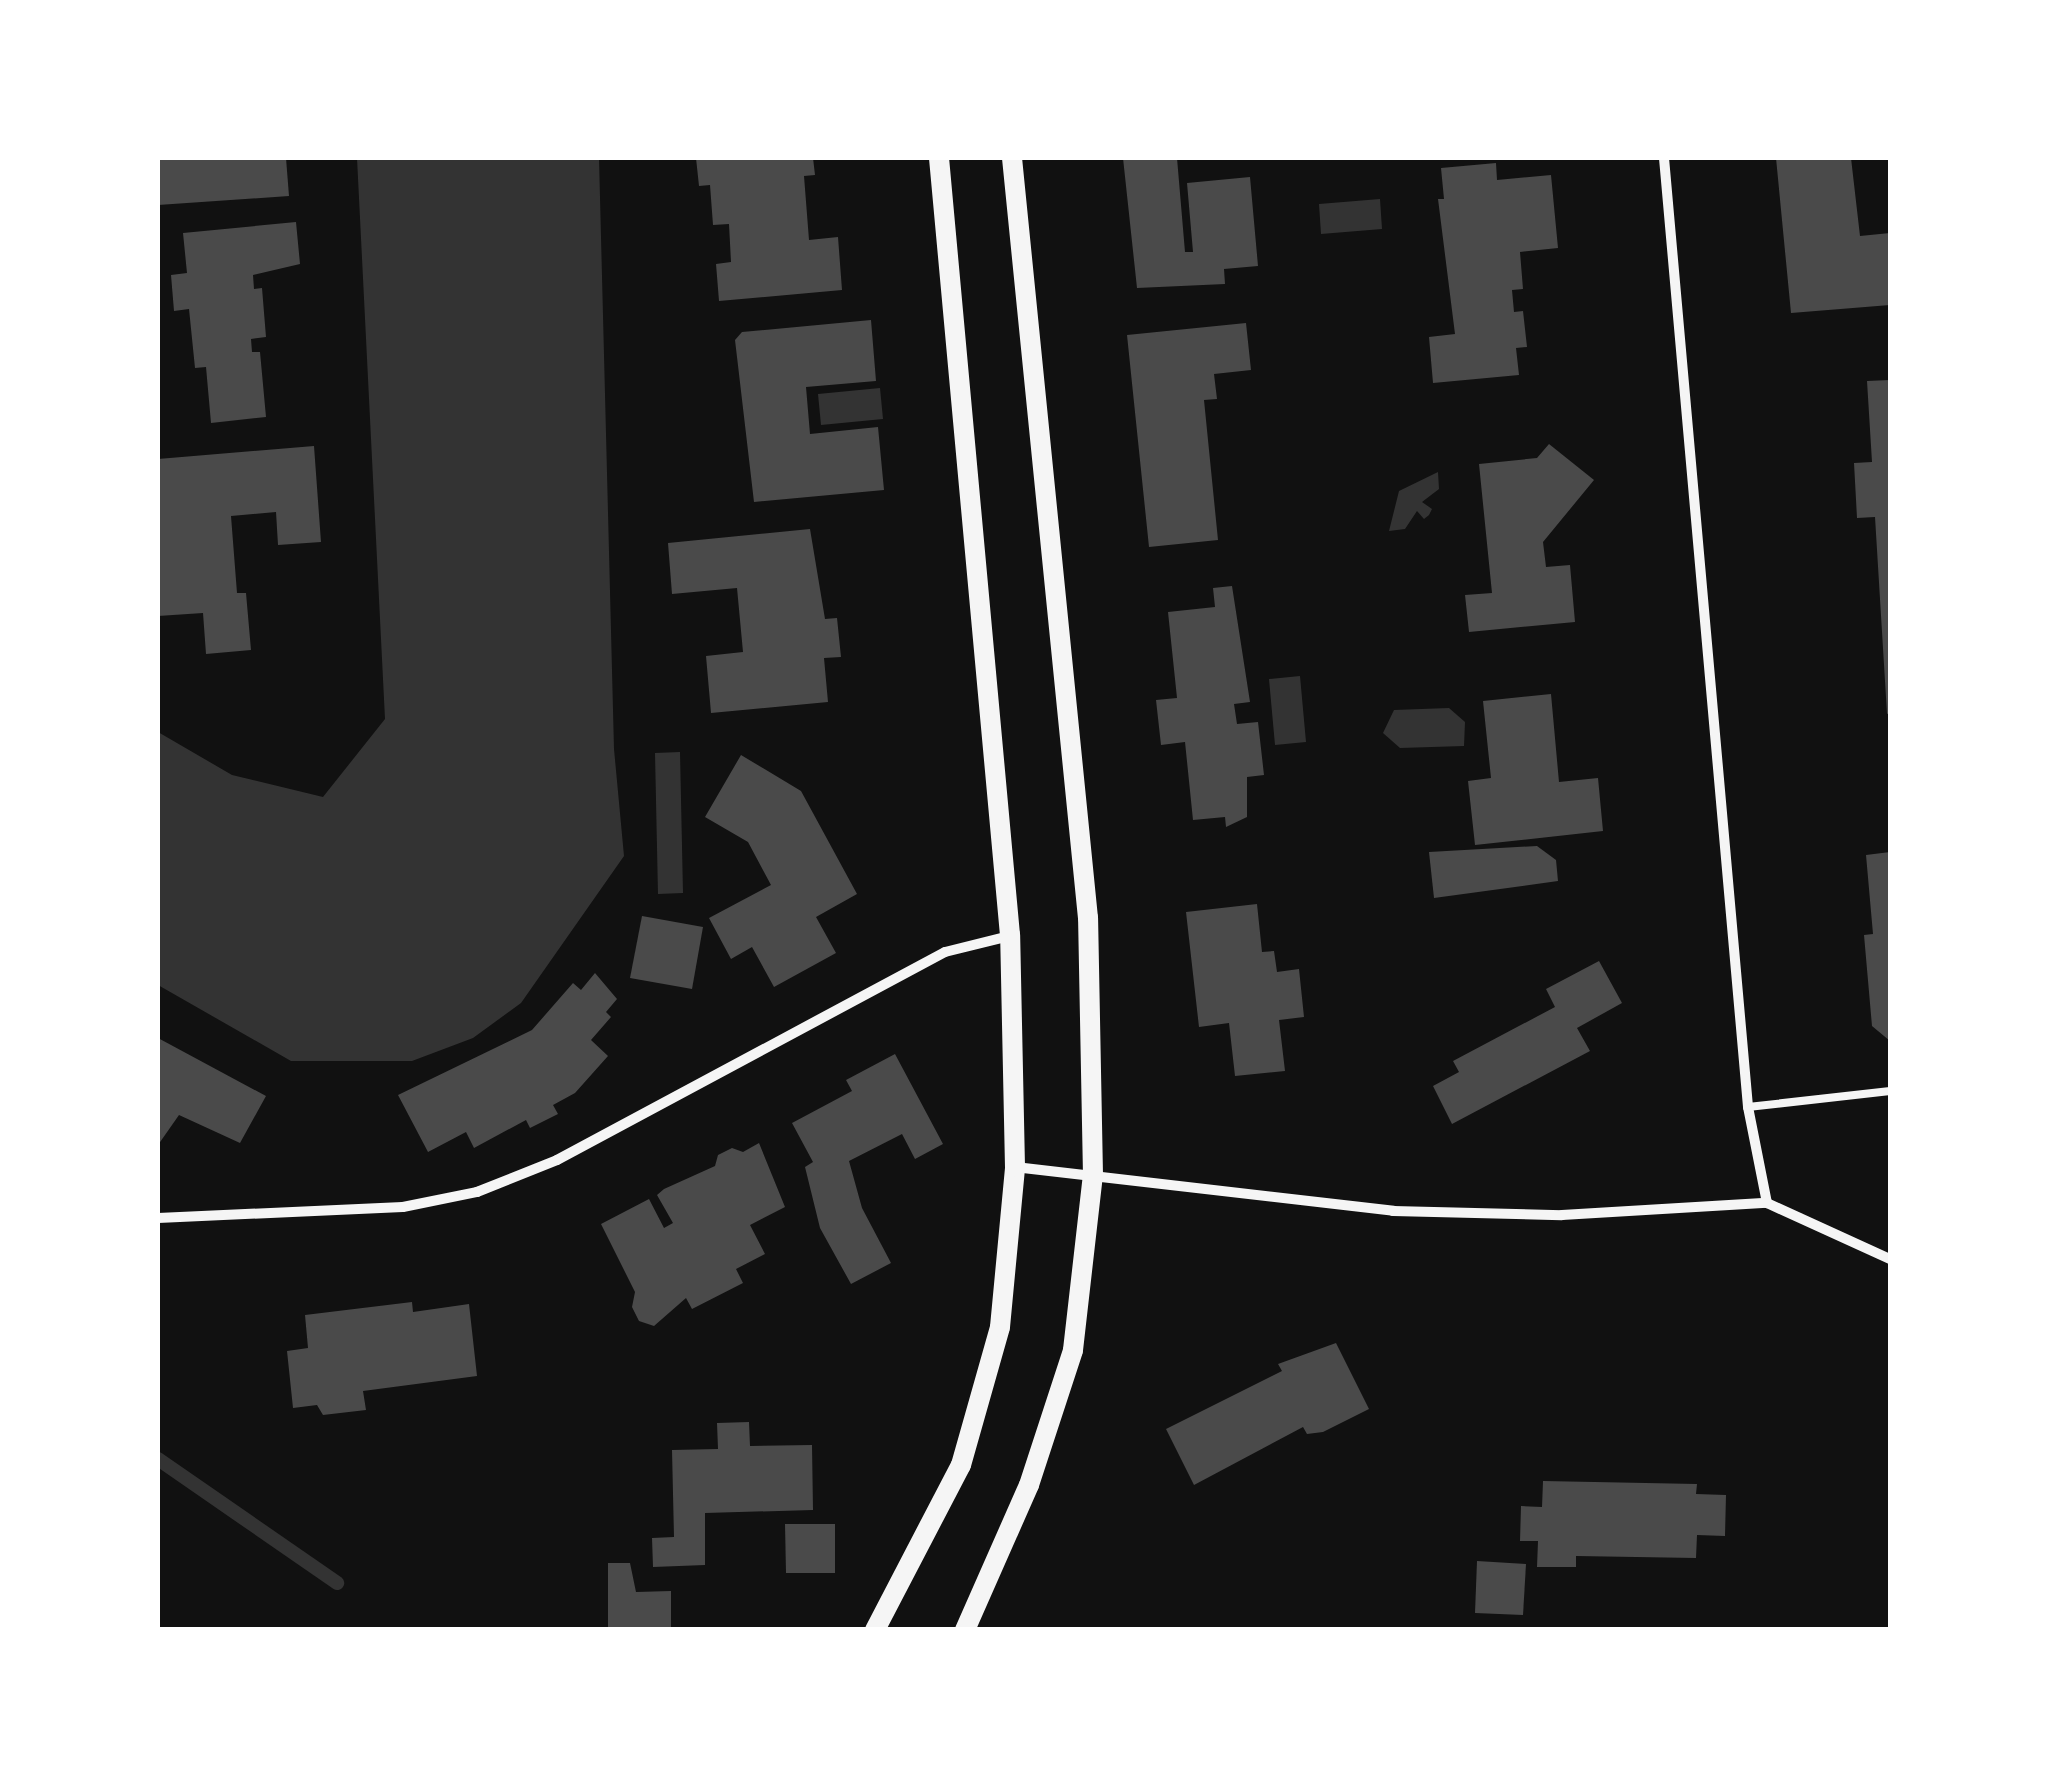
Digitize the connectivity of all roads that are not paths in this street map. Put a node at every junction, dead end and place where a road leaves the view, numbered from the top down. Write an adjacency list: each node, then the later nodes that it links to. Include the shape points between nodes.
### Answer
1 (940, 158): 4 (main road)
2 (1012, 158): 8 (main road, via 1088,918)
3 (1664, 158): 6 (street)
4 (1010, 935): 7 (main road); 10 (street, via 945,952 557,1160 478,1192 403,1207)
5 (1890, 1091): 6 (lane)
6 (1748, 1106): 9 (street)
7 (1015, 1166): 8 (street); 12 (main road, via 1000,1327 961,1465)
8 (1093, 1175): 9 (street, via 1393,1211 1562,1215); 13 (main road, via 1073,1350 1029,1485)
9 (1767, 1203): 11 (street)
10 (158, 1218)
11 (1890, 1258)
12 (875, 1630)
13 (965, 1630)

